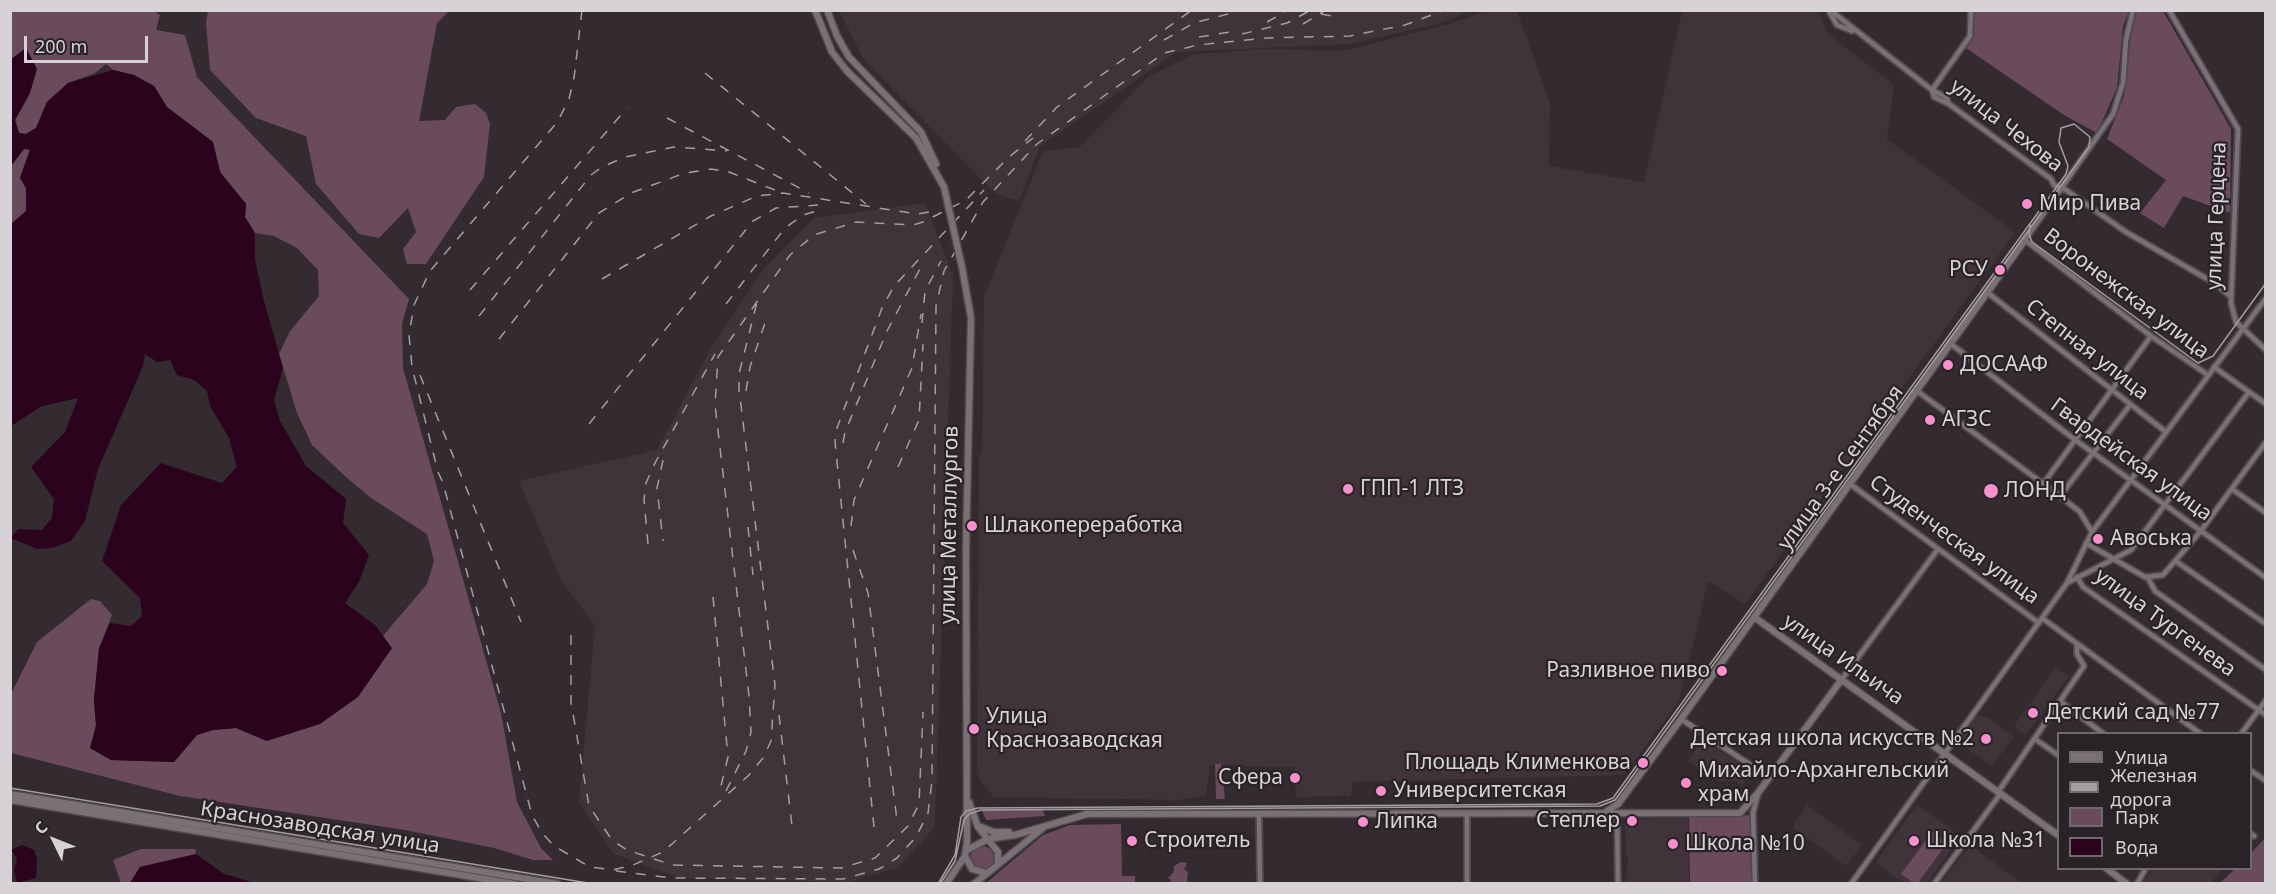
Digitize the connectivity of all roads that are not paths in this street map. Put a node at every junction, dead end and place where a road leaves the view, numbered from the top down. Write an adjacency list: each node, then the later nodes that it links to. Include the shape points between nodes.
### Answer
1 (815, 10): 8 (main road, via 832,52 916,138)
2 (827, 10): 8 (main road, via 849,57 921,132)
3 (1971, 10): 7 (street, via 1970,36)
4 (2133, 10): 9 (street, улица 3-е Сентября, via 2123,83 2113,114)
5 (2169, 10): 12 (street, улица Герцена, via 2238,129)
6 (1830, 12): 7 (street, улица Чехова)
7 (1932, 90): 9 (street, улица Чехова)
8 (944, 187): 68 (main road, улица Металлургов, bridge, via 971,318)
9 (2061, 189): 10 (street, улица 3-е Сентября); 12 (street, улица Чехова)
10 (2025, 240): 11 (main road, улица 3-е Сентября); 15 (street, Воронежская улица)
11 (1988, 293): 16 (main road, улица 3-е Сентября); 20 (street, Степная улица)
12 (2230, 296): 14 (street, улица Герцена, via 2236,322)
13 (2265, 298): 14 (street)
14 (2243, 329): 17 (street); 18 (street)
15 (2151, 336): 19 (street, Воронежская улица); 20 (street)
16 (1951, 344): 21 (main road, улица 3-е Сентября); 26 (street, Гвардейская улица)
17 (2265, 350)
18 (2214, 367): 19 (street); 22 (street, Воронежская улица)
19 (2208, 375): 25 (street)
20 (2110, 389): 24 (street, Степная улица); 26 (street)
21 (1917, 391): 32 (street); 33 (main road, улица 3-е Сентября)
22 (2249, 392): 23 (street, Воронежская улица); 36 (street)
23 (2265, 404)
24 (2130, 405): 25 (street, Степная улица); 29 (street)
25 (2166, 432): 31 (street)
26 (2073, 439): 29 (street, Гвардейская улица); 32 (street)
27 (2265, 442): 28 (street)
28 (2259, 451): 30 (street); 34 (street)
29 (2093, 453): 31 (street, Гвардейская улица); 35 (street)
30 (2265, 456)
31 (2130, 480): 36 (street, Гвардейская улица); 38 (street)
32 (2043, 483): 35 (street)
33 (1850, 484): 41 (street, Студенческая улица); 48 (main road, улица 3-е Сентября)
34 (2232, 489): 37 (street); 39 (street)
35 (2060, 496): 38 (street, via 2080,512)
36 (2165, 505): 39 (street, Гвардейская улица); 42 (street, via 2131,550)
37 (2265, 513)
38 (2092, 532): 40 (street)
39 (2200, 532): 43 (street); 46 (street, Гвардейская улица)
40 (2086, 543): 42 (street); 47 (street)
41 (1938, 549): 49 (street, Студенческая улица); 53 (street)
42 (2116, 559): 44 (street); 45 (street)
43 (2177, 562): 45 (street, via 2166,573); 50 (street)
44 (2077, 577): 47 (street); 56 (street, улица Тургенева, via 2083,587)
45 (2148, 578): 52 (street, via 2155,591)
46 (2265, 578)
47 (2067, 583): 49 (street)
48 (1754, 617): 53 (main road, улица Ильича); 58 (main road, улица 3-е Сентября)
49 (2041, 620): 51 (street, Студенческая улица); 63 (street)
50 (2265, 624)
51 (2078, 644): 55 (street, via 2077,654 2084,666); 60 (street, Студенческая улица)
52 (2265, 670)
53 (1842, 679): 63 (main road, улица Ильича); 66 (main road)
54 (2265, 700): 56 (street)
55 (2061, 702): 59 (street); 62 (street)
56 (2259, 710): 57 (street, улица Тургенева); 61 (street)
57 (2265, 715)
58 (1681, 719): 66 (street); 73 (main road, улица 3-е Сентября)
59 (2101, 732)
60 (2198, 732)
61 (2242, 732)
62 (2035, 739): 64 (street); 69 (street)
63 (1944, 753): 69 (main road, улица Ильича); 100 (street)
64 (2057, 754)
65 (2252, 771): 67 (street)
66 (1770, 778): 70 (main road)
67 (2265, 781)
68 (965, 784): 82 (main road); 87 (main road)
69 (1999, 792): 85 (main road, улица Ильича); 101 (street)
70 (1758, 793): 78 (main road); 79 (street)
71 (10, 794): 74 (main road)
72 (10, 800): 74 (main road)
73 (1618, 804): 75 (main road, улица 3-е Сентября); 80 (main road)
74 (75, 807): 93 (main road, Краснозаводская улица); 94 (main road, Краснозаводская улица)
75 (1603, 812): 76 (main road); 77 (main road)
76 (1467, 813): 81 (main road); 97 (street)
77 (1617, 813): 80 (main road); 98 (street)
78 (1740, 813): 79 (street); 80 (main road)
79 (1754, 813): 99 (street)
80 (1625, 814)
81 (1259, 815): 83 (main road, via 1087,814); 96 (street)
82 (976, 823): 84 (main road, via 993,832); 86 (main road)
83 (1049, 825): 84 (main road); 88 (main road)
84 (1027, 831): 86 (main road)
85 (2057, 834)
86 (988, 839): 87 (main road); 88 (main road, via 998,852)
87 (966, 853): 91 (main road, via 972,869); 92 (main road)
88 (998, 863): 91 (main road)
89 (2109, 870): 102 (main road)
90 (2145, 870): 103 (street)
91 (987, 873): 95 (main road)
92 (947, 883)
93 (515, 884)
94 (558, 884)
95 (974, 884)
96 (1260, 884)
97 (1467, 884)
98 (1618, 884)
99 (1755, 884)
100 (1851, 884)
101 (1934, 884)
102 (2127, 884)
103 (2137, 884)

